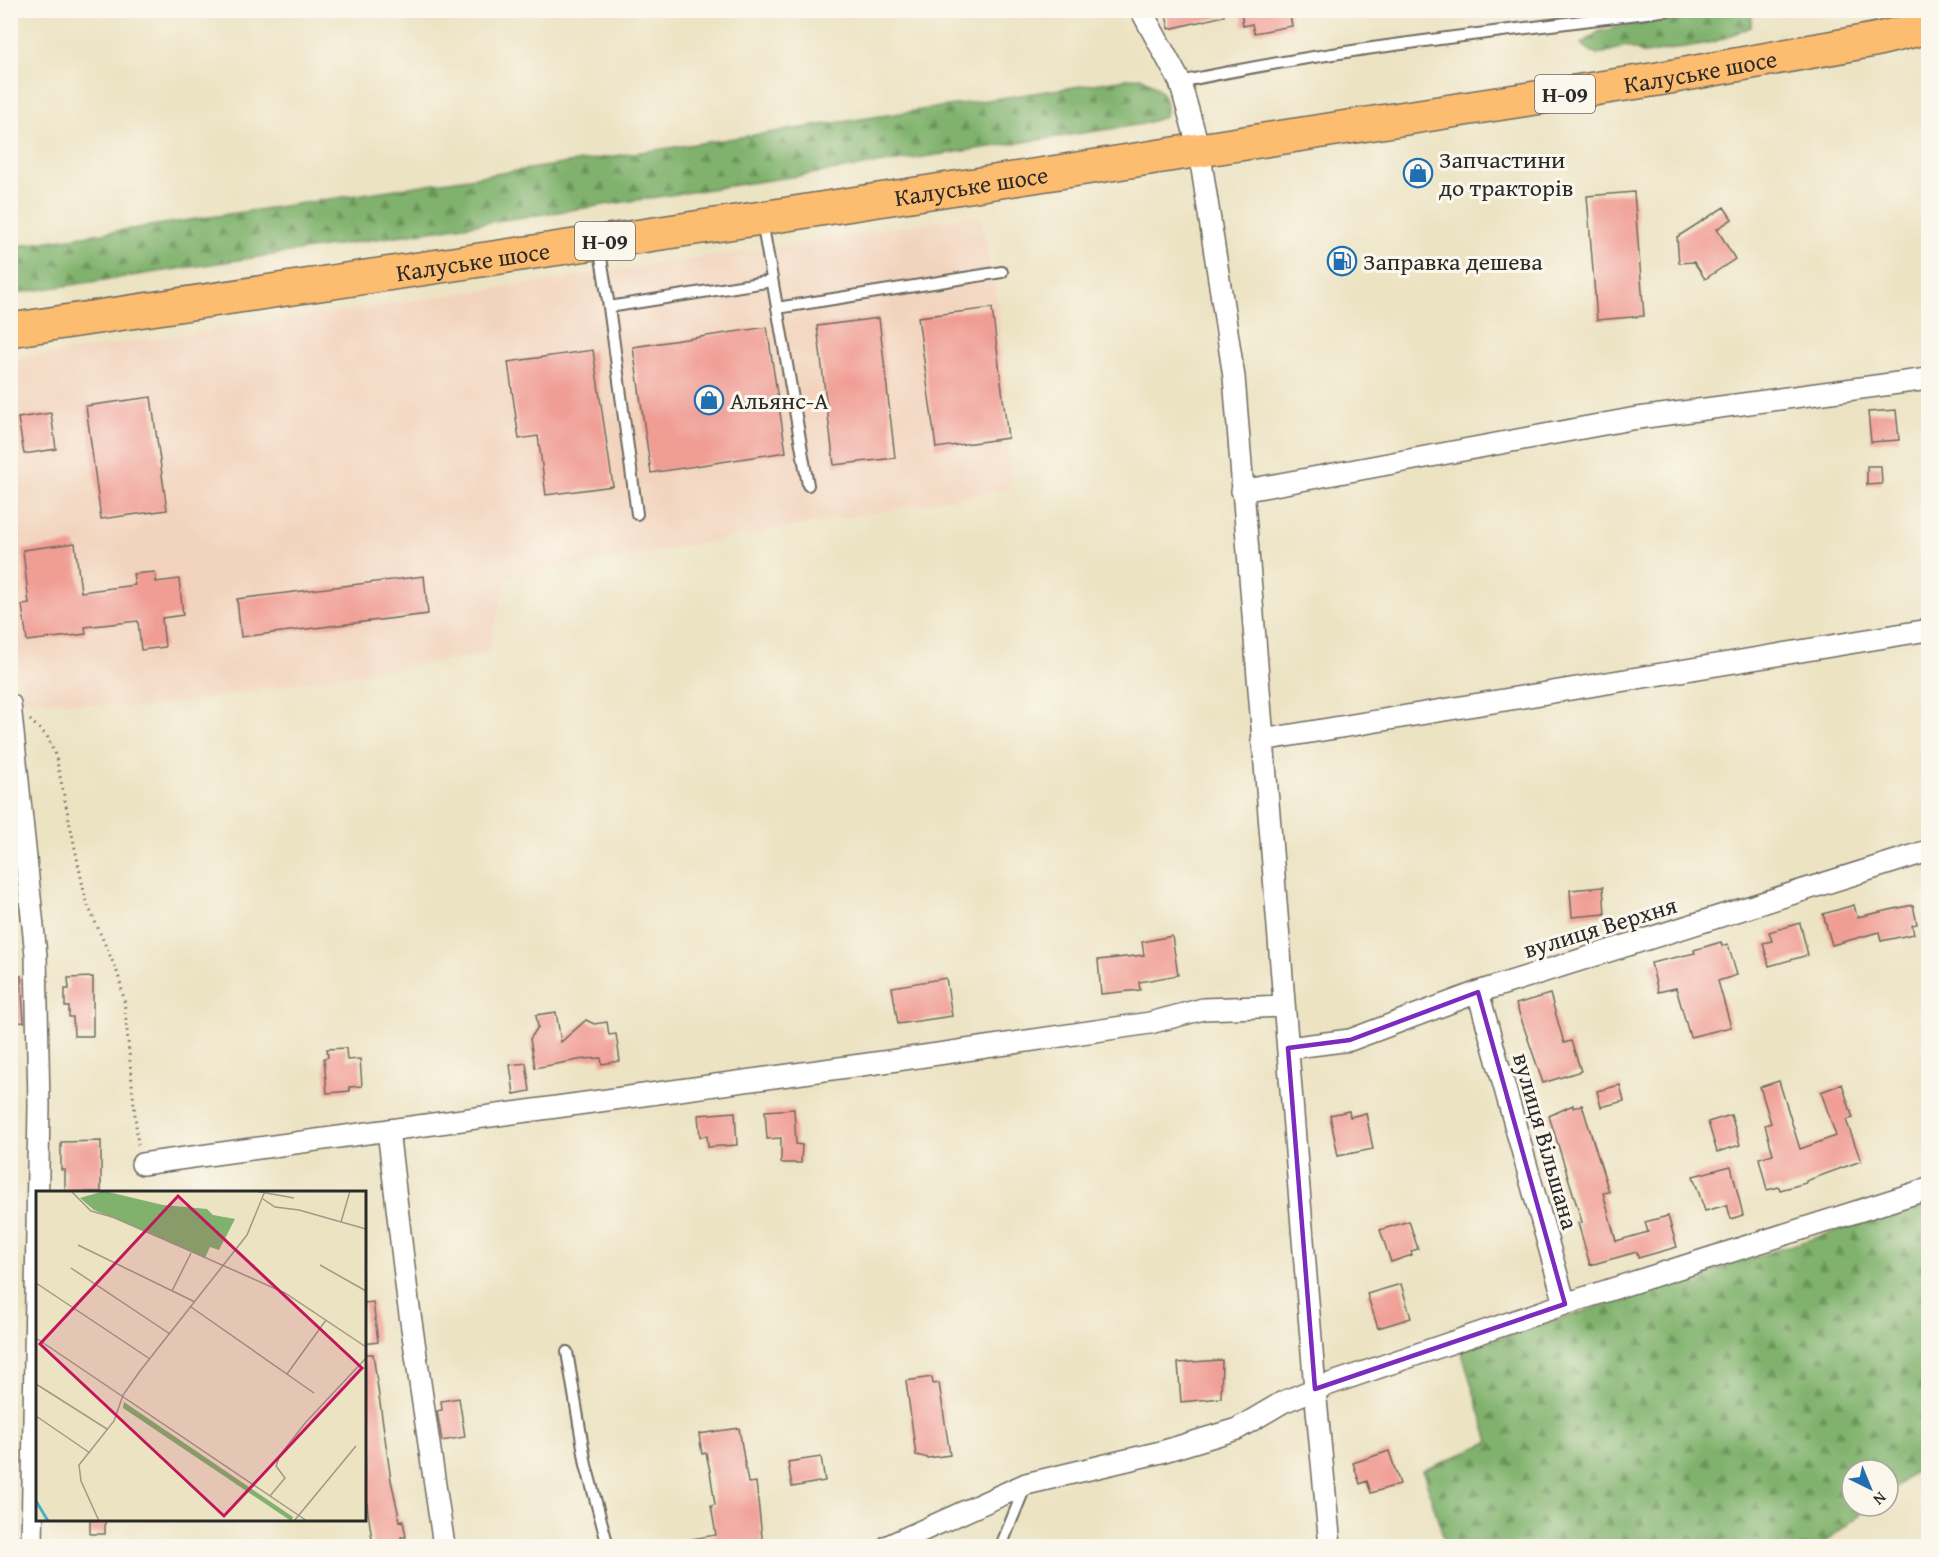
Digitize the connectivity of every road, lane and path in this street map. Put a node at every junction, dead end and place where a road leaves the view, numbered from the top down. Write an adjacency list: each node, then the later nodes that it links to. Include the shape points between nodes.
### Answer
1 (1141, 10): 4 (street)
2 (1668, 10): 4 (lane, via 1289,61)
3 (1929, 27): 5 (main road, Калуське шосе / Н-09, via 1658,79)
4 (1180, 82): 5 (street)
5 (1199, 149): 6 (main road, Калуське шосе / Н-09); 15 (street, via 1233,377)
6 (762, 218): 7 (main road, Калуське шосе / Н-09); 9 (lane)
7 (598, 242): 10 (lane); 12 (main road, Калуське шосе / Н-09)
8 (1002, 272): 11 (lane)
9 (772, 281): 10 (lane); 11 (lane)
10 (609, 307): 16 (lane)
11 (777, 308): 14 (lane)
12 (10, 330)
13 (1929, 379): 15 (street, via 1631,419)
14 (808, 485)
15 (1242, 491): 19 (street)
16 (637, 514)
17 (1929, 630): 19 (street)
18 (11, 709): 25 (path, via 34,722 47,736 56,757 87,901 118,974 124,999 135,1132); 27 (street, via 36,955)
19 (1262, 740): 22 (street)
20 (1929, 851): 21 (street, вулиця Верхня)
21 (1478, 992): 23 (street, вулиця Верхня, via 1350,1040); 29 (street, вулиця Вільшана)
22 (1284, 1006): 23 (street); 24 (street, via 1203,1009 1150,1023)
23 (1288, 1048): 31 (street)
24 (388, 1130): 25 (street); 34 (street)
25 (142, 1164)
26 (1929, 1189): 29 (street)
27 (38, 1191)
28 (36, 1294): 33 (street)
29 (1565, 1304): 31 (street)
30 (567, 1352): 35 (lane, via 586,1465)
31 (1315, 1389): 32 (street, via 1237,1429 1161,1452); 38 (street)
32 (1026, 1484): 36 (street); 37 (lane)
33 (32, 1546)
34 (444, 1546)
35 (608, 1546)
36 (888, 1546)
37 (1001, 1546)
38 (1330, 1546)

